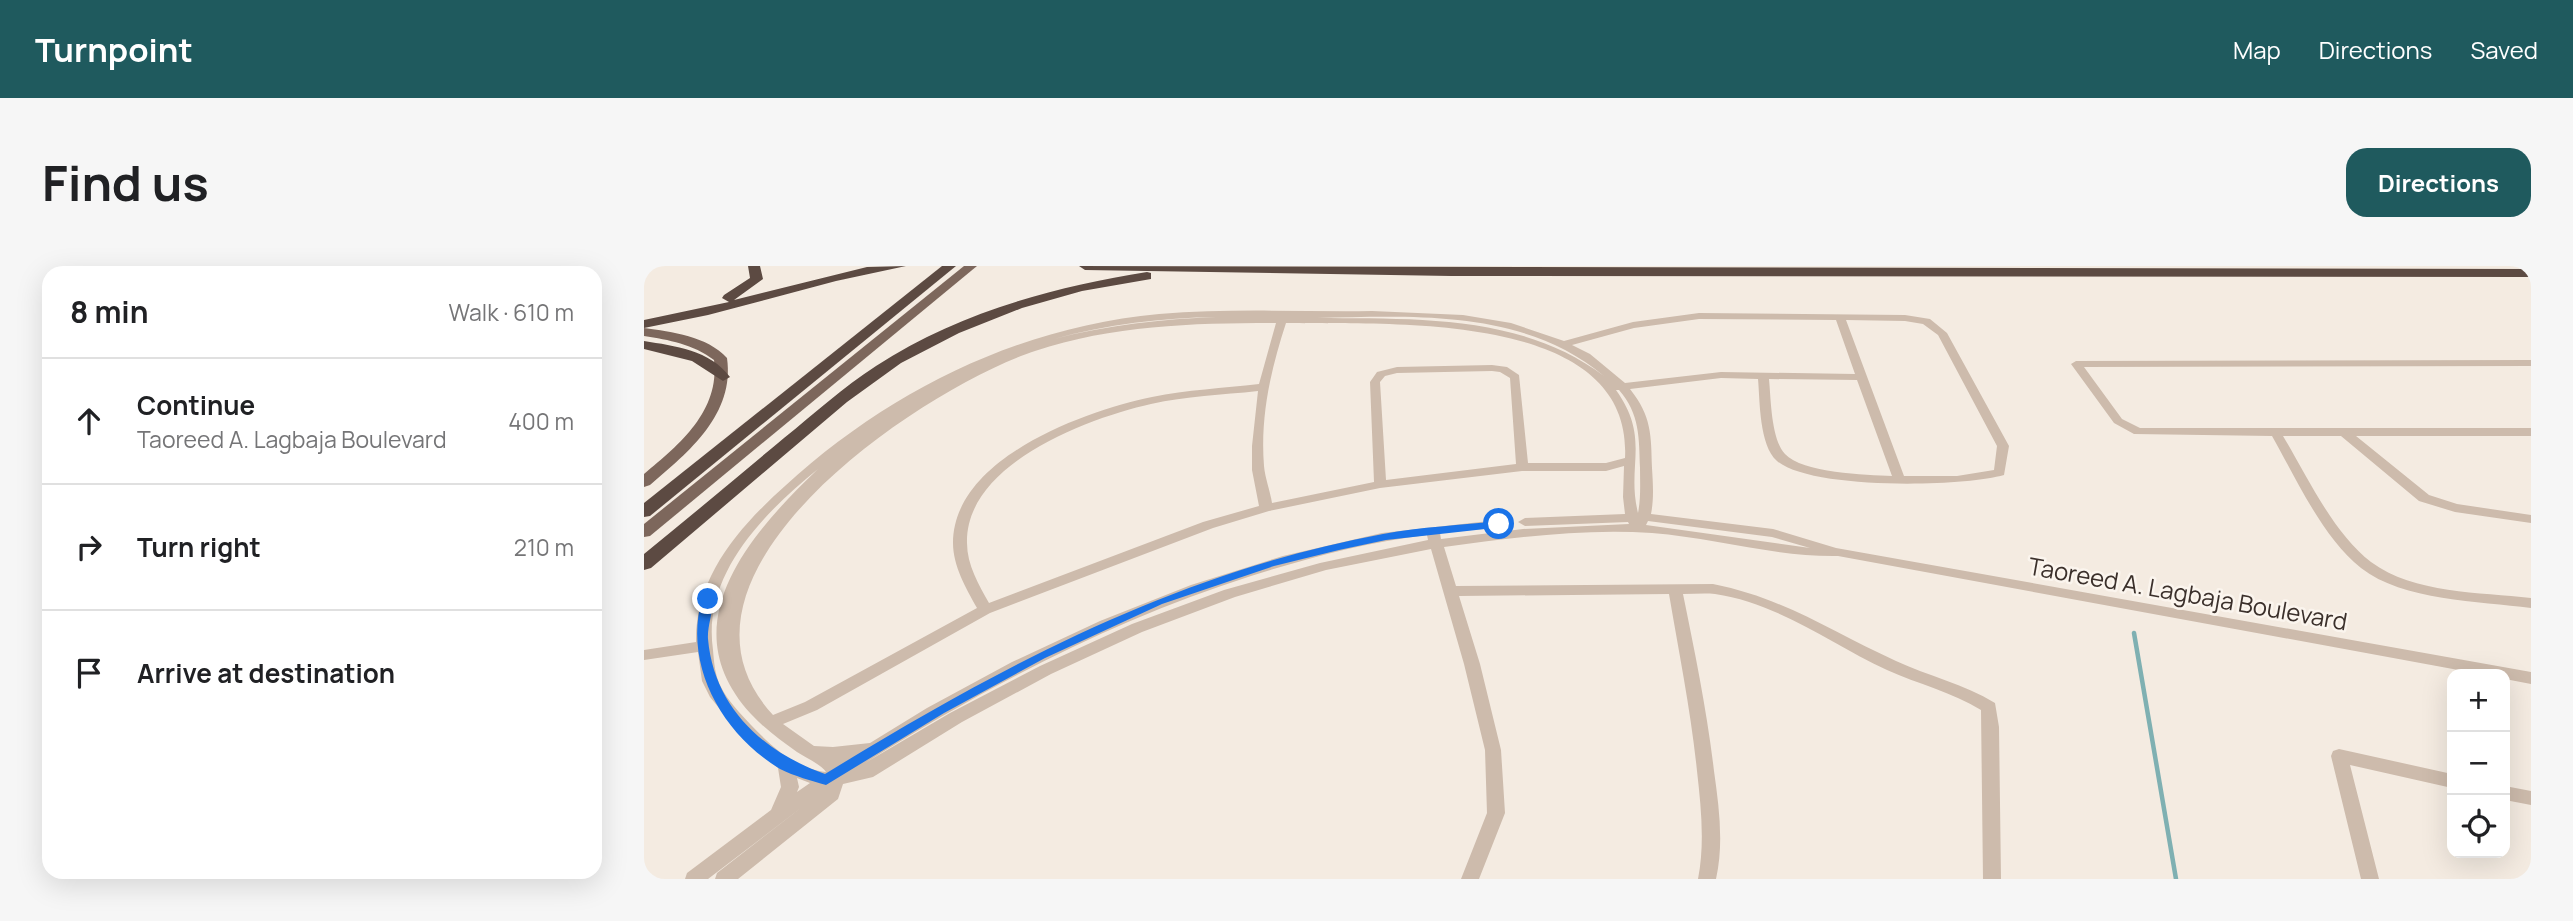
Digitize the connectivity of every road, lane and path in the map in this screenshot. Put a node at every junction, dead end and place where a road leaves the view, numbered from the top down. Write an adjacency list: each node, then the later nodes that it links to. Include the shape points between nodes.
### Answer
1 (754, 266): 14 (highway, via 757,279 737,294 688,312)
2 (900, 266): 14 (highway, via 826,279 686,317)
3 (971, 266): 9 (main road)
4 (1085, 266): 8 (highway)
5 (1742, 266): 6 (highway)
6 (2140, 267): 7 (highway); 10 (highway)
7 (2531, 267)
8 (1299, 271): 10 (highway); 40 (highway, via 1197,271 1108,282 950,331 871,376)
9 (949, 273): 35 (highway); 38 (main road)
10 (2057, 273): 11 (highway)
11 (2531, 273)
12 (1283, 318): 17 (street, via 1451,318 1512,327); 22 (street); 23 (street, via 1478,327 1535,341); 45 (street, via 1183,315 1095,326 988,358 920,392 788,490 732,549 715,577 702,618); 50 (street, via 1157,324 1042,346 930,395 866,440 782,513 736,573 726,599 722,631 727,659 757,712)
13 (1840, 318): 17 (street, via 1699,316 1633,325); 21 (street); 31 (street, via 1905,317 1936,325 2003,446 2000,472 1990,477 1962,482)
14 (644, 321)
15 (644, 332): 20 (main road, via 682,338 709,349 720,358)
16 (644, 345): 20 (highway, via 697,358)
17 (1571, 345): 23 (street, via 1607,370)
18 (2531, 363): 26 (street, via 2076,364 2118,421 2138,432)
19 (1763, 376): 21 (street); 23 (street, via 1685,377); 31 (street, via 1773,444 1782,459 1824,475)
20 (723, 377): 32 (main road, via 718,401 695,433)
21 (1860, 377): 31 (street)
22 (1266, 387): 34 (street, via 1257,437); 44 (street, via 1126,407 1082,422 1015,456 979,490 963,521 960,539 967,576)
23 (1616, 387): 27 (street, via 1628,415); 37 (street, via 1638,408 1645,424)
24 (2343, 431): 25 (street); 26 (street); 36 (street, via 2424,498 2465,510)
25 (2531, 432)
26 (2276, 433): 43 (street, via 2341,538 2366,566 2412,585)
27 (1632, 460): 29 (street); 30 (street)
28 (1522, 467): 29 (street); 33 (street); 33 (street, via 1516,377 1511,373 1492,368 1397,370 1381,374 1374,383)
29 (1606, 467): 30 (street)
30 (1631, 477): 37 (street)
31 (1899, 478)
32 (644, 482)
33 (1380, 484): 34 (street)
34 (1266, 508): 44 (street, via 1135,551)
35 (644, 512)
36 (2531, 519)
37 (1637, 520): 39 (street, Taoreed A. Lagbaja Boulevard); 48 (street, Taoreed A. Lagbaja Boulevard)
38 (644, 532)
39 (1434, 536): 42 (street); 52 (street, Taoreed A. Lagbaja Boulevard, via 1386,536 1282,561 1158,601 1041,655); 55 (street, Taoreed A. Lagbaja Boulevard, via 1320,565 1187,607 1033,674)
40 (644, 564)
41 (1675, 589): 42 (street); 65 (street, via 1702,727 1710,808); 66 (street, via 1744,593 1821,626 1888,664 1989,706)
42 (1449, 591): 64 (street, via 1493,750 1496,813)
43 (2531, 603)
44 (985, 610): 49 (street)
45 (703, 646): 46 (street); 54 (street, via 712,686 738,725)
46 (644, 655)
47 (2445, 662): 48 (street, Taoreed A. Lagbaja Boulevard)
48 (2531, 678)
49 (811, 706): 50 (street); 51 (street)
50 (770, 723): 51 (street)
51 (785, 735): 53 (street)
52 (885, 743): 53 (street, via 847,752); 56 (street, Taoreed A. Lagbaja Boulevard)
53 (810, 752): 56 (street)
54 (786, 765): 56 (street); 61 (street, via 790,787)
55 (874, 767): 56 (street); 59 (street, Taoreed A. Lagbaja Boulevard)
56 (834, 776): 59 (street); 61 (street, Taoreed A. Lagbaja Boulevard)
57 (2447, 780): 67 (street, via 2339,756)
58 (2510, 794): 60 (street)
59 (826, 798): 63 (street, Taoreed A. Lagbaja Boulevard)
60 (2531, 799)
61 (778, 814): 62 (street, Taoreed A. Lagbaja Boulevard)
62 (694, 879)
63 (724, 879)
64 (1470, 879)
65 (1707, 879)
66 (1992, 879)
67 (2370, 879)

